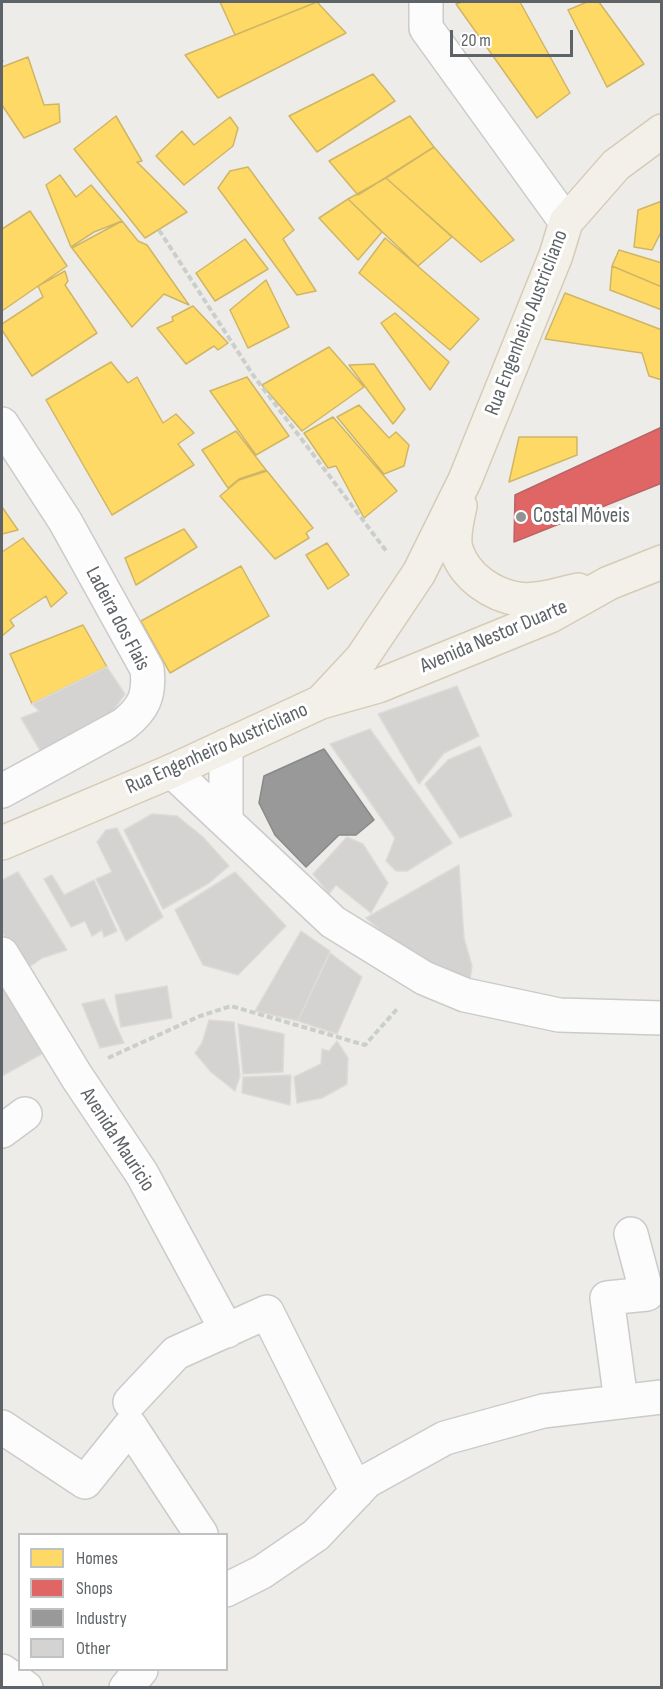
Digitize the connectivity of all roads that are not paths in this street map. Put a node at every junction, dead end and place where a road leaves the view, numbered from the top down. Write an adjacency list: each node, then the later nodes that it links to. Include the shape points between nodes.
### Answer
1 (426, 2): 3 (street, via 426,28)
2 (662, 131): 3 (main road, Rua Engenheiro Austricliano, via 616,165)
3 (566, 222): 5 (main road, Rua Engenheiro Austricliano)
4 (2, 424): 11 (street, Ladeira dos Flais, via 70,531 147,669 149,686 146,702 123,725)
5 (465, 480): 7 (main road, Rua Engenheiro Austricliano, via 456,522 456,551 468,573 490,589 518,599); 8 (main road, Rua Engenheiro Austricliano, via 411,585 362,658)
6 (662, 562): 7 (main road, Avenida Nestor Duarte)
7 (609, 583): 8 (main road, Avenida Nestor Duarte, via 540,621 378,686)
8 (321, 702): 9 (main road, Rua Engenheiro Austricliano)
9 (226, 746): 10 (main road, Rua Engenheiro Austricliano); 12 (street)
10 (172, 771): 12 (street); 13 (main road, Rua Engenheiro Austricliano)
11 (2, 791)
12 (226, 821): 15 (street, via 333,922 424,978 465,995 559,1015)
13 (2, 843)
14 (2, 954): 17 (street, Avenida Mauricio, via 142,1174)
15 (662, 1018)
16 (631, 1234): 19 (street, via 647,1294 607,1298)
17 (227, 1331): 20 (street, via 176,1353); 22 (street, via 267,1312)
18 (662, 1397): 19 (street)
19 (621, 1401): 22 (street, via 543,1411 445,1438 367,1481)
20 (130, 1402)
21 (2, 1427): 23 (street, via 86,1482 130,1426)
22 (357, 1492): 24 (street, via 316,1535 262,1572)
23 (200, 1533)
24 (229, 1584)
25 (2, 1671): 27 (street)
26 (140, 1671): 28 (street)
27 (26, 1688)
28 (126, 1688)

